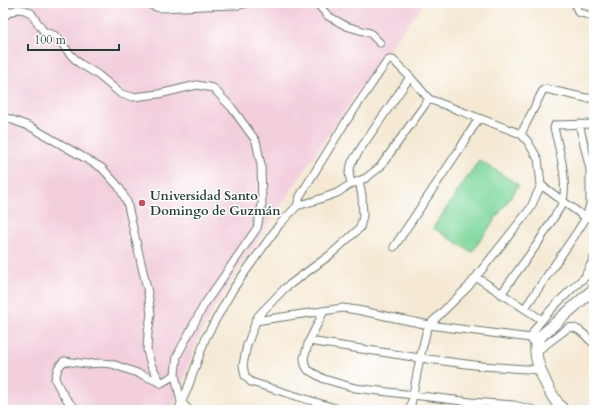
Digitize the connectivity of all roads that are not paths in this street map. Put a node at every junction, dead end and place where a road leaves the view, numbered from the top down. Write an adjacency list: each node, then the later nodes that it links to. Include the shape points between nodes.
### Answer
1 (148, 3): 2 (street, via 156,8 163,8)
2 (248, 3)
3 (317, 3): 7 (street, via 328,16 346,26 370,33)
4 (575, 3): 6 (street, via 578,12)
5 (3, 17): 39 (street, via 18,9 31,13 44,32 54,35 79,63 121,94 133,97 159,94 197,85 213,88 232,108 256,141 261,165 262,204 257,228 197,317 177,356)
6 (594, 17)
7 (380, 43)
8 (410, 77): 10 (street); 17 (street, via 352,162 349,173); 20 (street, via 393,60 386,63 345,123 300,196)
9 (594, 98): 15 (street, via 543,90)
10 (429, 99): 12 (street); 16 (street, via 380,167)
11 (3, 118): 40 (street, via 31,127 102,168 119,187 127,202 148,293 151,314 147,350 151,365)
12 (479, 118): 15 (street); 22 (street)
13 (579, 124): 14 (street); 19 (street, via 554,128 562,160); 21 (street, via 590,169 590,204)
14 (594, 124)
15 (521, 134): 18 (street, via 538,159)
16 (359, 181): 17 (street); 32 (street, via 362,196 360,228 330,255 285,288)
17 (351, 184): 20 (street, via 337,193)
18 (541, 185): 19 (street); 25 (street, via 530,209)
19 (564, 201): 21 (street); 28 (street)
20 (297, 206): 42 (street, via 279,225 233,289 206,337)
21 (586, 218): 29 (street)
22 (394, 247)
23 (594, 258): 26 (street)
24 (594, 269): 26 (street)
25 (476, 277): 28 (street); 33 (street)
26 (584, 278): 31 (street)
27 (594, 288): 36 (main road, via 542,335)
28 (501, 294): 29 (street)
29 (525, 308): 31 (street)
30 (324, 311): 32 (street); 33 (street, via 342,308 357,310); 34 (street)
31 (542, 320): 36 (street, via 534,331)
32 (255, 321): 46 (street, via 244,354 244,376 251,382)
33 (429, 325): 36 (street); 37 (street)
34 (309, 341): 37 (street); 41 (street, via 304,358 305,365 308,370 324,379 355,388)
35 (593, 343): 36 (street, via 572,327)
36 (535, 345): 38 (main road)
37 (420, 358): 38 (street); 41 (street)
38 (541, 370): 49 (main road, via 552,396)
39 (175, 375): 40 (street); 42 (street)
40 (161, 383): 43 (street, via 112,364 64,361 58,368 55,379 65,397)
41 (412, 395): 47 (street); 48 (street, via 514,405)
42 (181, 402): 44 (street); 45 (street)
43 (78, 410)
44 (178, 410)
45 (189, 410)
46 (341, 410)
47 (410, 410)
48 (534, 410)
49 (563, 410)

